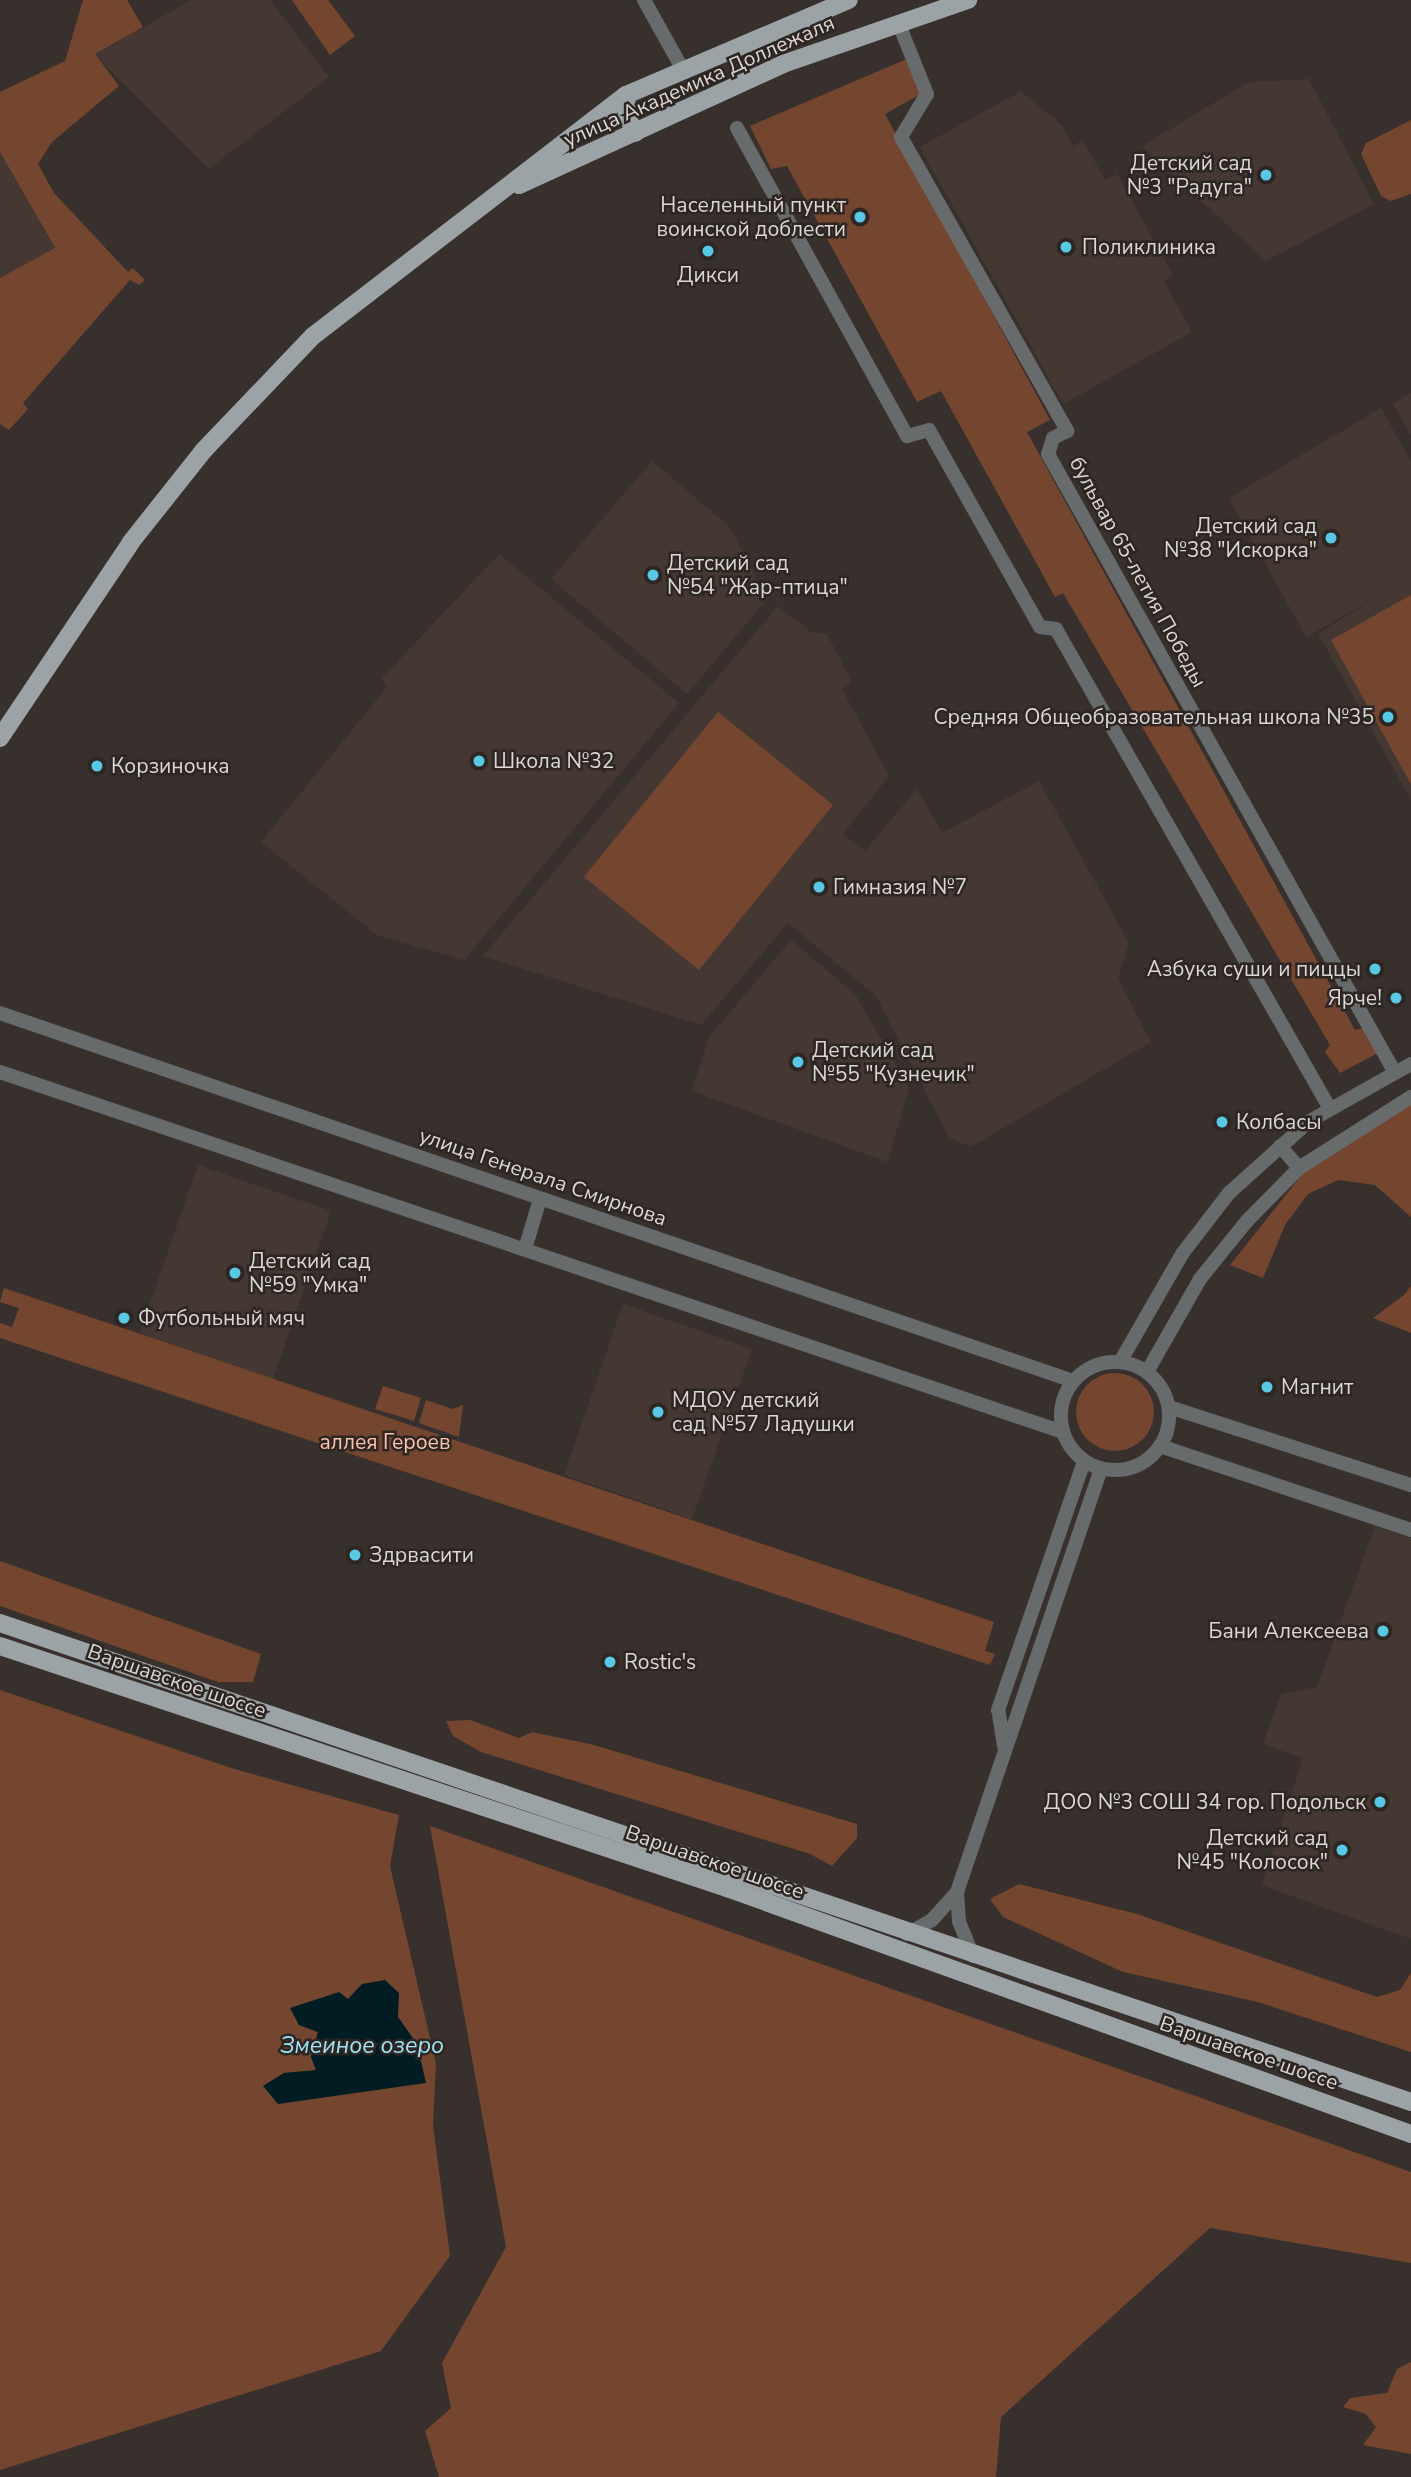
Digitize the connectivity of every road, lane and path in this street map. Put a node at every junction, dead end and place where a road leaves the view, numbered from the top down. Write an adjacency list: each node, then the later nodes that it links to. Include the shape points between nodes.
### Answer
1 (644, 0): 5 (street)
2 (849, 0): 5 (main road, улица Академика Доллежаля)
3 (964, 1): 4 (main road, улица Академика Доллежаля)
4 (898, 22): 8 (main road, улица Академика Доллежаля, via 783,64); 13 (street, бульвар 65-летия Победы, via 927,94 901,136 1066,430 1053,438 1048,454)
5 (682, 68): 6 (main road, улица Академика Доллежаля)
6 (626, 95): 8 (main road, via 627,117); 9 (main road, улица Академика Доллежаля)
7 (737, 128): 16 (street, via 907,436 929,430 1040,627 1056,629)
8 (636, 133): 9 (main road, улица Академика Доллежаля)
9 (490, 198): 10 (main road, улица Академика Доллежаля, via 313,336 204,450 101,583)
10 (0, 738)
11 (0, 1013): 19 (street, улица Генерала Смирнова)
12 (1411, 1064): 13 (street)
13 (1394, 1070): 16 (street)
14 (0, 1072): 20 (street)
15 (1411, 1097): 18 (street)
16 (1329, 1107): 17 (street)
17 (1280, 1146): 18 (street); 21 (street, via 1229,1193 1182,1254)
18 (1299, 1168): 22 (street, via 1200,1279)
19 (540, 1199): 20 (street); 23 (street, улица Генерала Смирнова)
20 (525, 1249): 25 (street)
21 (1120, 1362): 22 (street); 23 (street, via 1094,1365)
22 (1147, 1372): 24 (street)
23 (1073, 1381): 25 (street, via 1064,1396)
24 (1168, 1407): 26 (street); 29 (street)
25 (1063, 1432): 27 (street)
26 (1160, 1446): 28 (street, via 1137,1466); 30 (street)
27 (1084, 1461): 28 (street); 33 (street)
28 (1101, 1469): 34 (street)
29 (1411, 1485)
30 (1411, 1530)
31 (0, 1623): 37 (main road, Варшавское шоссе, via 643,1837)
32 (0, 1646): 40 (main road, Варшавское шоссе, via 727,1888)
33 (1010, 1675): 34 (street); 35 (street, via 998,1710)
34 (1026, 1682): 35 (street)
35 (1004, 1748): 36 (street)
36 (957, 1892): 37 (street, via 932,1920); 38 (street, via 959,1921)
37 (907, 1934): 38 (main road, Варшавское шоссе)
38 (973, 1956): 39 (main road, Варшавское шоссе)
39 (1411, 2102)
40 (1411, 2134)

